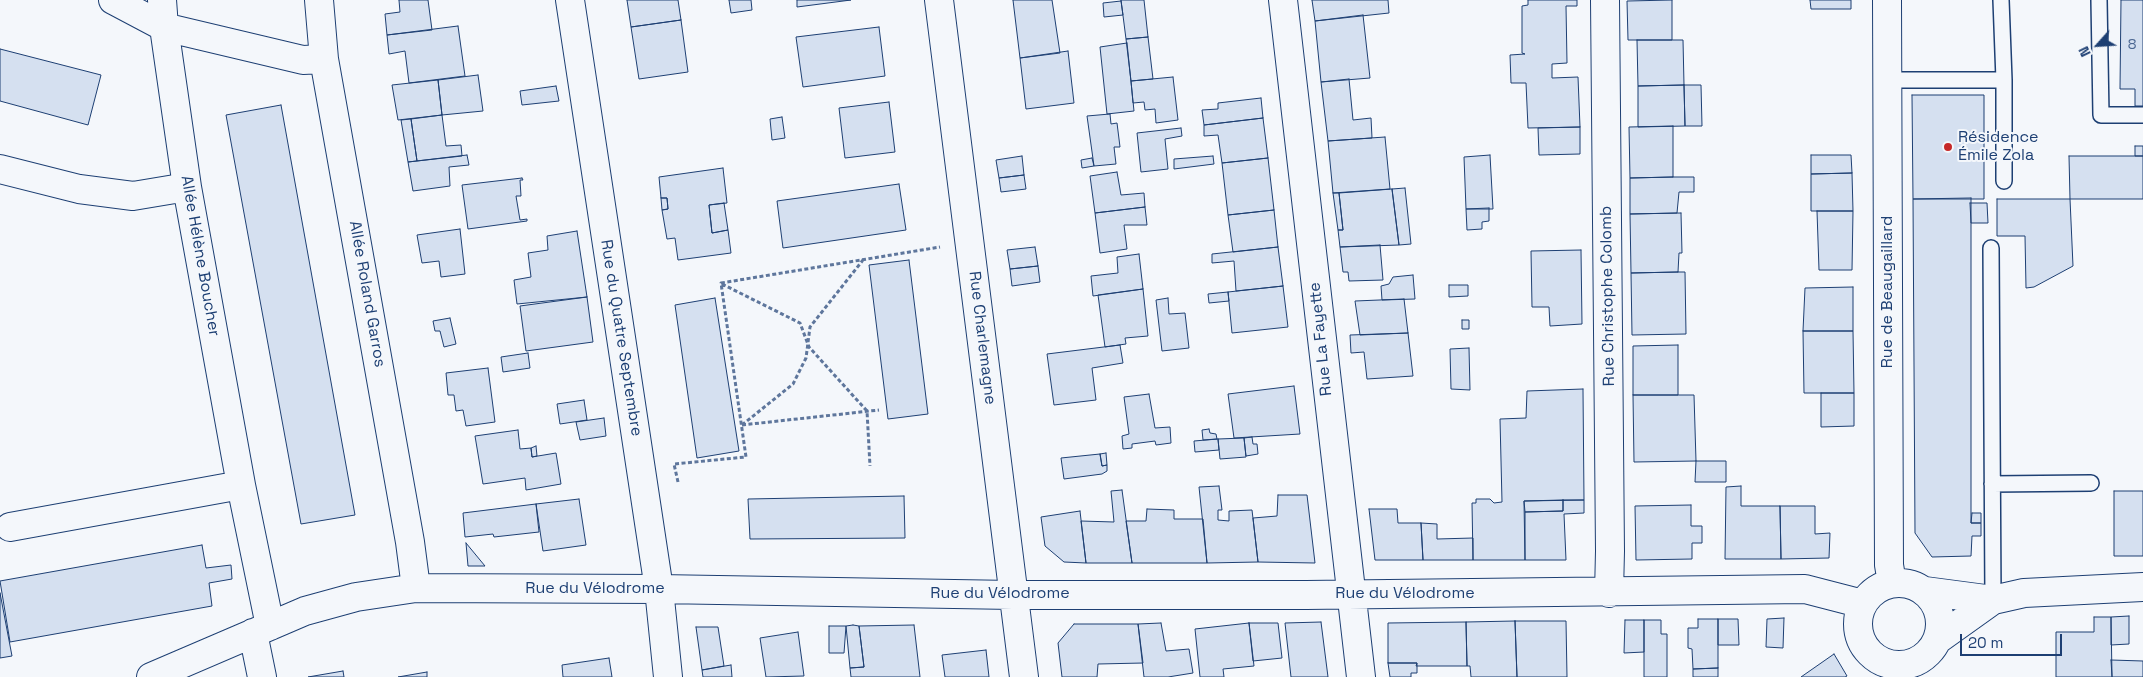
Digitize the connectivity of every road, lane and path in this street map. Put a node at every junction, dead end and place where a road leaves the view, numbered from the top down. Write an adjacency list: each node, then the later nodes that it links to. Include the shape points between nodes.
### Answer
1 (113, 0): 11 (street)
2 (162, 0): 11 (street, Allée Hélène Boucher)
3 (318, 0): 12 (street, Allée Roland Garros)
4 (570, 0): 36 (street, Rue du Quatre Septembre)
5 (939, 0): 19 (street, Rue Charlemagne)
6 (1283, 0): 39 (street, Rue La Fayette)
7 (1604, 0): 38 (street, Rue Christophe Colomb)
8 (1886, 0): 13 (street, Rue de Beaugaillard)
9 (2001, 0): 14 (lane)
10 (2099, 0): 15 (lane, via 2101,115)
11 (164, 27): 12 (street, via 303,60); 18 (street, Allée Hélène Boucher)
12 (324, 58): 35 (street, Allée Roland Garros)
13 (1887, 80): 14 (lane); 33 (street, Rue de Beaugaillard, via 1889,565)
14 (2004, 80): 17 (lane)
15 (2143, 115)
16 (0, 169): 18 (street, via 79,189 133,196)
17 (2004, 181)
18 (187, 187): 31 (street, Allée Hélène Boucher)
19 (970, 242): 21 (path); 40 (street, Rue Charlemagne)
20 (1991, 248): 30 (lane)
21 (863, 260): 22 (path); 23 (path, via 810,326)
22 (721, 283): 23 (path, via 800,323); 26 (path)
23 (809, 346): 25 (path); 26 (path, via 793,384)
24 (879, 410): 25 (path)
25 (868, 411): 26 (path); 27 (path)
26 (742, 425): 28 (path, via 746,457 674,464)
27 (870, 466)
28 (678, 482)
29 (2090, 483): 30 (lane)
30 (1992, 484): 41 (lane)
31 (241, 485): 32 (street); 43 (street, Allée Hélène Boucher)
32 (10, 527)
33 (1892, 583): 37 (street, via 1906,582); 42 (street, via 1870,594)
34 (2143, 587): 41 (street, via 2024,593)
35 (416, 588): 36 (street, Rue du Vélodrome); 43 (street, Rue du Vélodrome, via 356,597)
36 (659, 589): 40 (street, Rue du Vélodrome); 48 (street, Rue du Quatre Septembre)
37 (1925, 591): 41 (street); 44 (street, via 1936,605 1940,617)
38 (1609, 593): 39 (street, Rue du Vélodrome); 42 (street, Rue du Vélodrome, via 1805,590)
39 (1350, 594): 40 (street, Rue du Vélodrome); 50 (street, Rue La Fayette)
40 (1013, 595): 49 (street, Rue Charlemagne)
41 (1993, 600): 44 (street)
42 (1863, 604): 45 (street, via 1859,615 1861,639)
43 (262, 629): 46 (street, Rue du Vélodrome); 47 (street, Allée Hélène Boucher)
44 (1937, 640): 45 (street, via 1922,659)
45 (1882, 669)
46 (151, 677)
47 (262, 677)
48 (668, 677)
49 (1024, 677)
50 (1361, 677)

